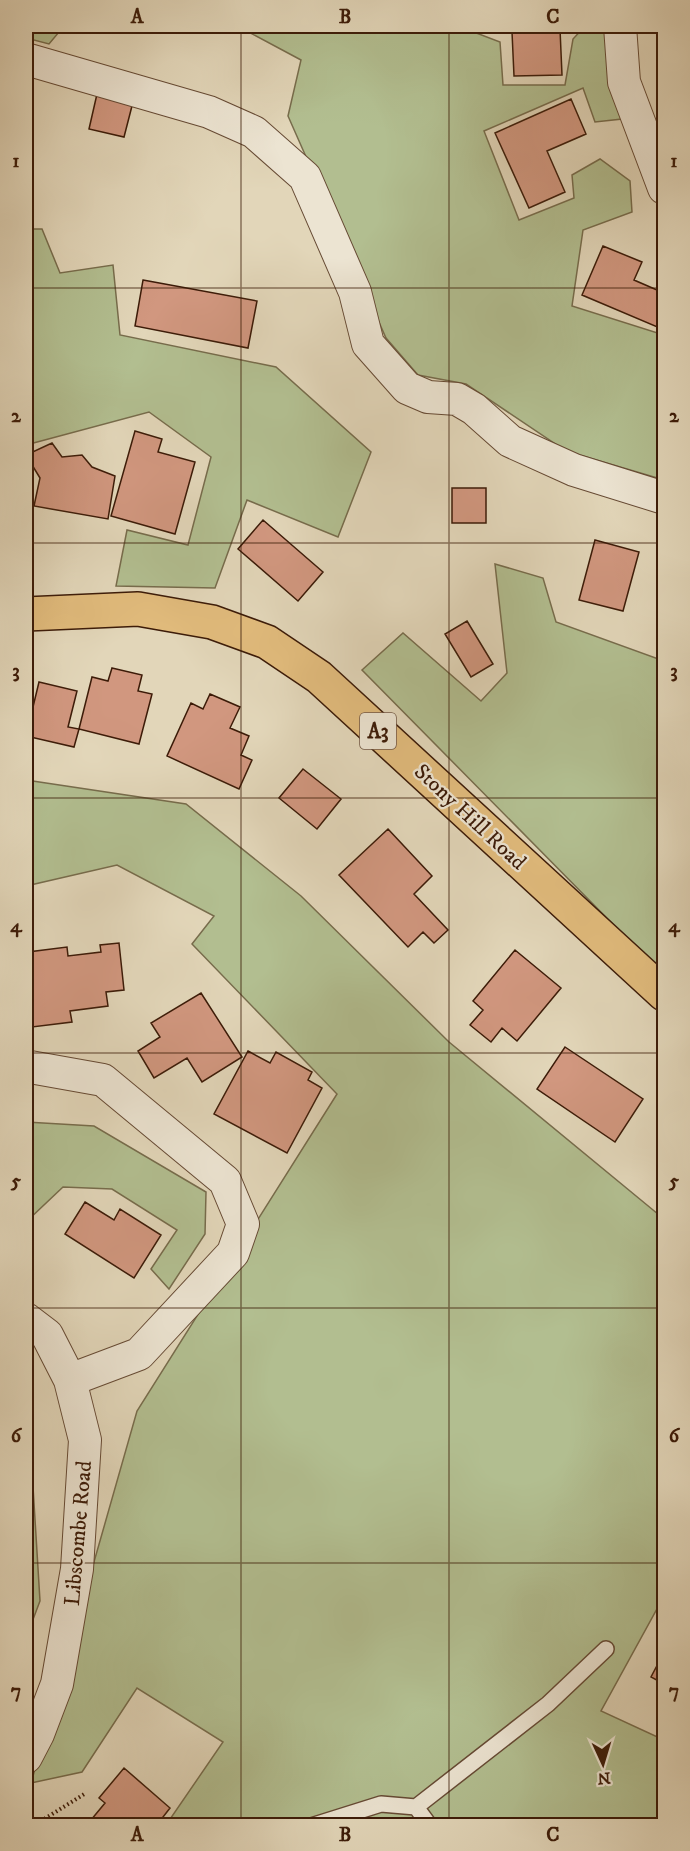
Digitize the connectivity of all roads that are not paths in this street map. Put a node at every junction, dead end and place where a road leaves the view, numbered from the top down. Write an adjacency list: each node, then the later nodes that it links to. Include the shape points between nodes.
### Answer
1 (620, 26): 3 (street, via 624,82)
2 (26, 59): 4 (street, via 209,112 254,132 305,177 355,292 368,344 407,388 428,397 457,399 510,441 574,470)
3 (664, 188)
4 (664, 498)
5 (26, 614): 6 (main road, Stony Hill Road / A3, via 138,609 212,622 267,642 319,677)
6 (664, 994)
7 (30, 1067): 9 (street, via 103,1080 225,1181 243,1224 233,1253 139,1354)
8 (26, 1319): 9 (street, Libscombe Road, via 47,1335)
9 (70, 1380): 11 (street, Libscombe Road, via 85,1440 77,1569 57,1684)
10 (606, 1649): 12 (lane, via 548,1704)
11 (26, 1757)
12 (416, 1807): 13 (lane, via 381,1804); 14 (lane)
13 (311, 1826)
14 (430, 1826)

